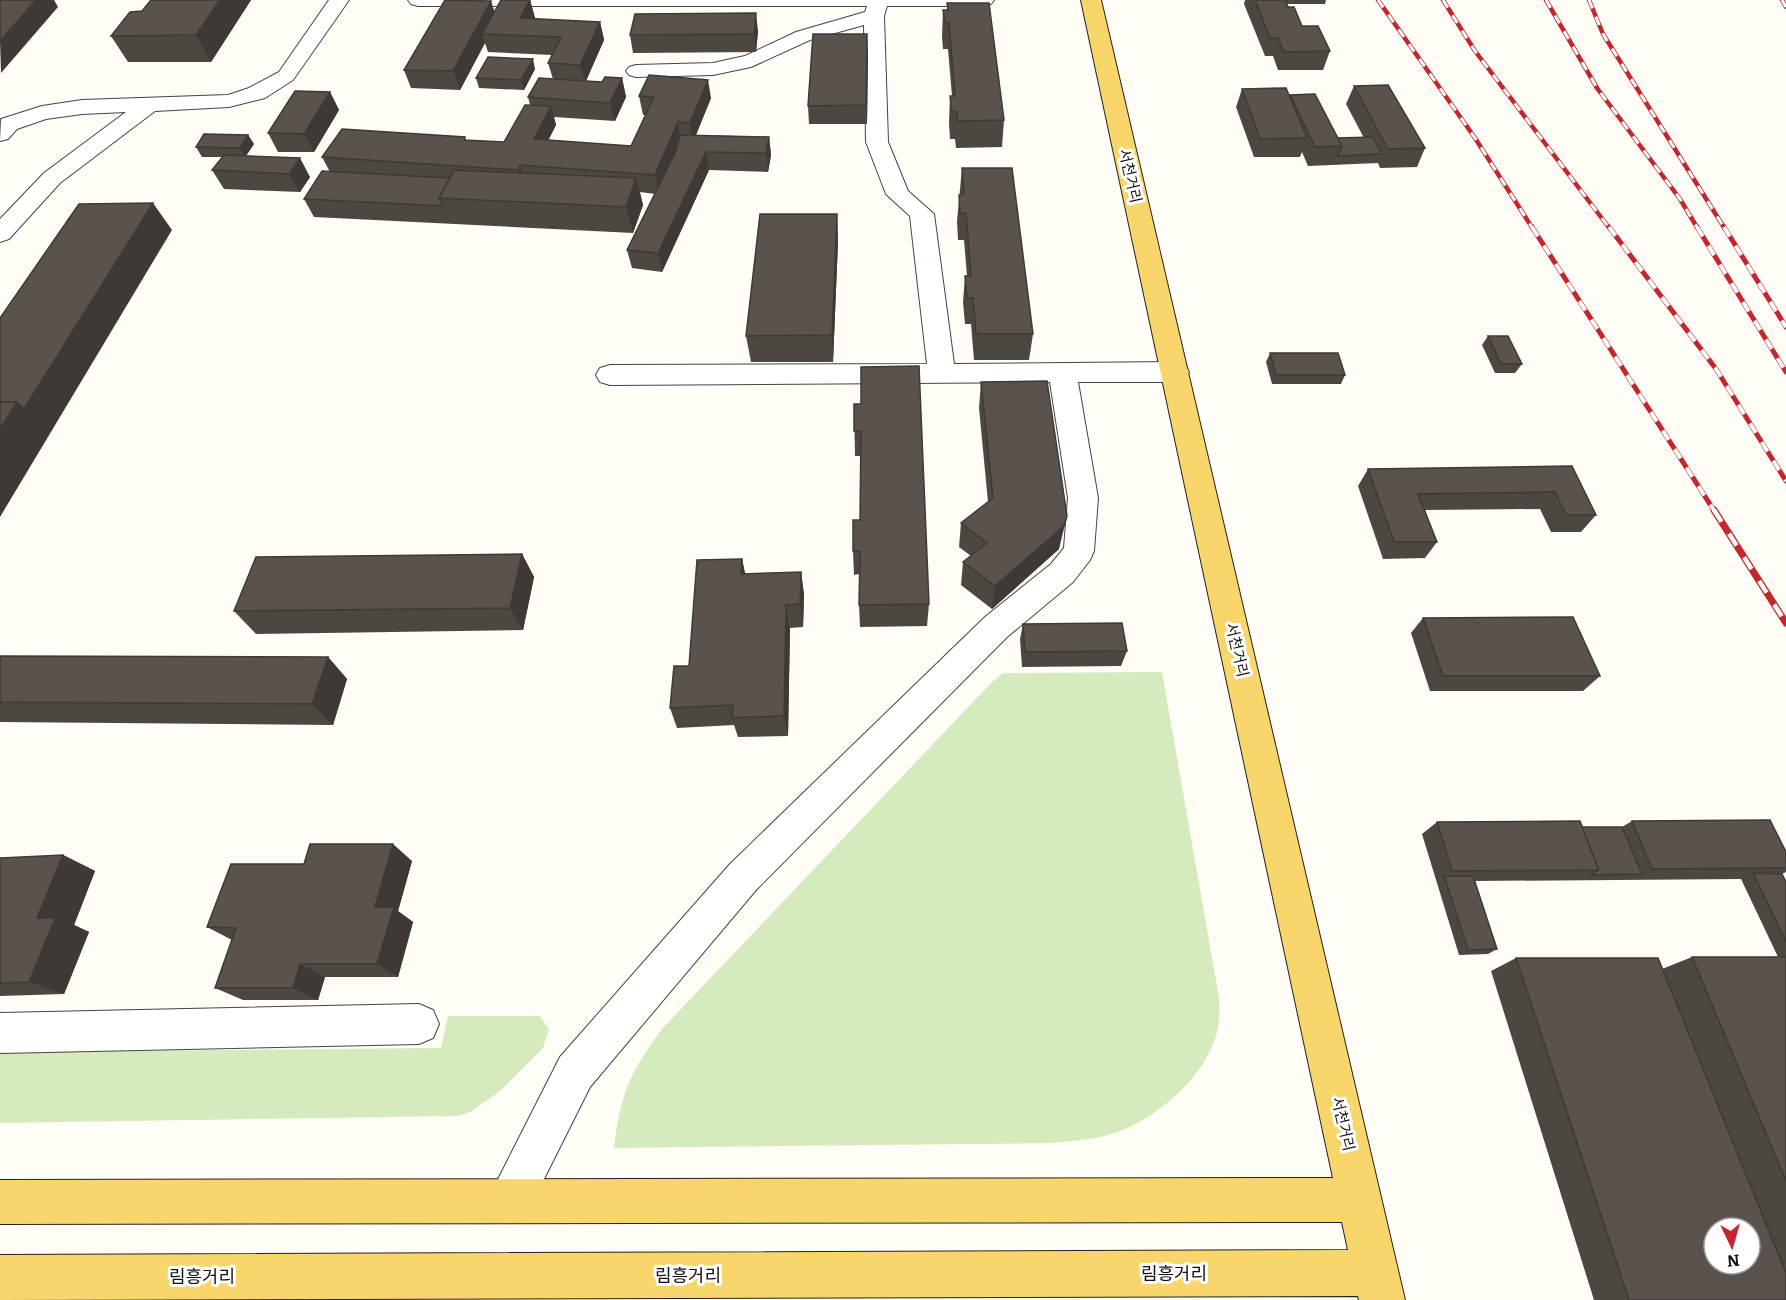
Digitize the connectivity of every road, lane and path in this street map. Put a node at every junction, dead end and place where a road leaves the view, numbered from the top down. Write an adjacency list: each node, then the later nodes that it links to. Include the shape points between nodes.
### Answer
1 (339, 0): 7 (street, via 286,76 257,93 229,101)
2 (418, 0): 5 (street)
3 (984, 0): 5 (street)
4 (1091, 0): 12 (main road, 서천거리)
5 (876, 6): 6 (street, via 751,61 713,69); 11 (street, via 877,142 898,194 922,214)
6 (636, 71)
7 (149, 105): 8 (street, via 82,107 42,113 9,124); 9 (street, via 52,178)
8 (0, 134)
9 (0, 234)
10 (1062, 371): 11 (street); 12 (street); 17 (street, via 1083,498 1079,551 1062,573 996,627 743,878 575,1072)
11 (942, 372): 13 (street)
12 (1174, 372): 16 (main road, 서천거리)
13 (610, 375)
14 (419, 1024): 15 (street)
15 (0, 1033)
16 (1360, 1200): 17 (main road); 20 (main road, 서천거리)
17 (509, 1201): 18 (main road)
18 (0, 1202)
19 (0, 1278): 20 (main road, 림흥거리)
20 (1379, 1287)

